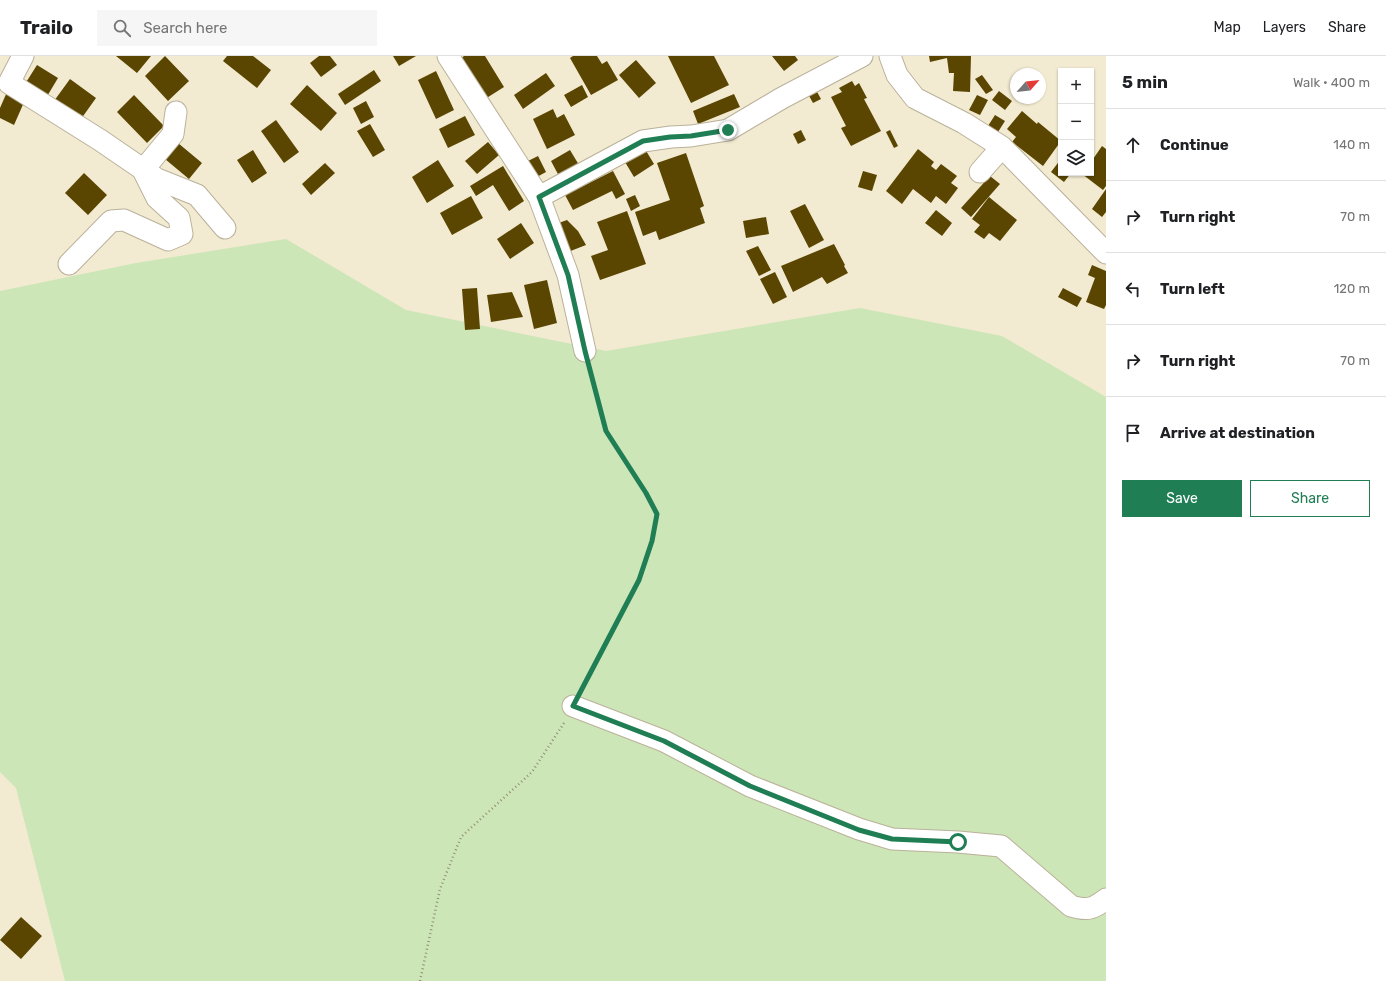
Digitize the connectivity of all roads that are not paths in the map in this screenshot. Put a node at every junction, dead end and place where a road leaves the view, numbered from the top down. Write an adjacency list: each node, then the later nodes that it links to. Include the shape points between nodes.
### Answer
1 (23, 56): 7 (street, via 9,83)
2 (448, 56): 9 (street)
3 (862, 56): 9 (street, via 728,130 643,141)
4 (890, 56): 6 (street, via 897,75 915,98 964,123)
5 (176, 112): 7 (street, via 174,134)
6 (1002, 147): 8 (street); 11 (street)
7 (143, 170): 10 (street, via 157,180 197,195); 12 (street, via 158,198 178,218 182,234 168,240 124,220 111,221)
8 (980, 172)
9 (539, 197): 13 (street, via 568,275)
10 (225, 228)
11 (1106, 252)
12 (69, 264)
13 (585, 351)
14 (573, 706): 15 (street, via 664,741 750,786 859,830 892,839 1001,846 1071,906 1080,909 1092,908)
15 (1106, 899)

